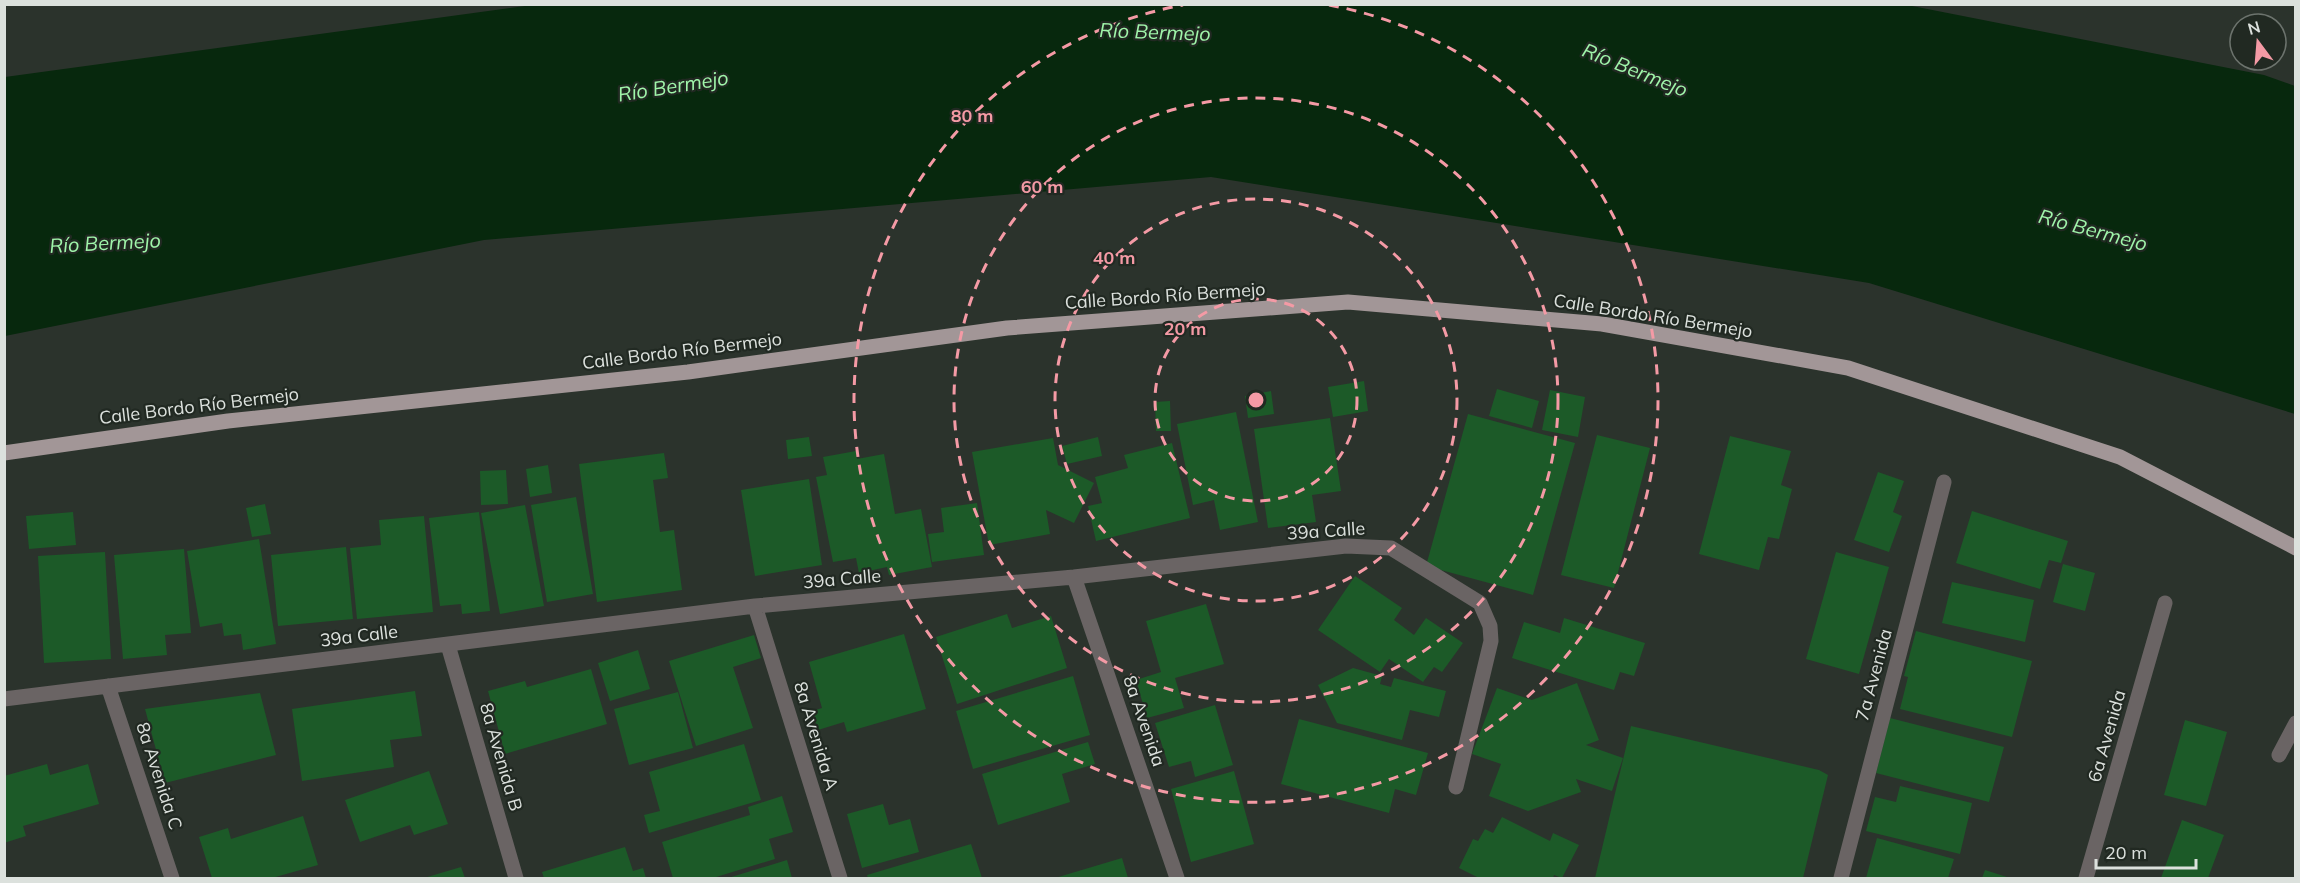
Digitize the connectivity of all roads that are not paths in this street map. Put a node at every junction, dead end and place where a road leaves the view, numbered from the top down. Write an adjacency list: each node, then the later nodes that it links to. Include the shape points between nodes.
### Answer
1 (4, 453): 3 (main road, Calle Bordo Río Bermejo, via 262,417 688,372 1007,328 1348,302 1602,324 1848,368 2120,457)
2 (1944, 482): 17 (street, 7a Avenida)
3 (2295, 548)
4 (1074, 577): 6 (street, 39a Calle); 12 (street, 39a Calle, via 1346,546 1391,548 1480,603 1490,626 1491,641); 16 (street, 8a Avenida)
5 (2165, 603): 18 (street, 6a Avenida)
6 (755, 606): 7 (street, 39a Calle); 15 (street, 8a Avenida A)
7 (448, 645): 8 (street, 39a Calle); 14 (street, 8a Avenida B)
8 (108, 686): 9 (street, 39a Calle); 13 (street, 8a Avenida C)
9 (4, 699)
10 (2295, 723): 11 (street)
11 (2279, 755)
12 (1456, 787)
13 (172, 879)
14 (516, 879)
15 (840, 879)
16 (1177, 879)
17 (1841, 879)
18 (2086, 879)

